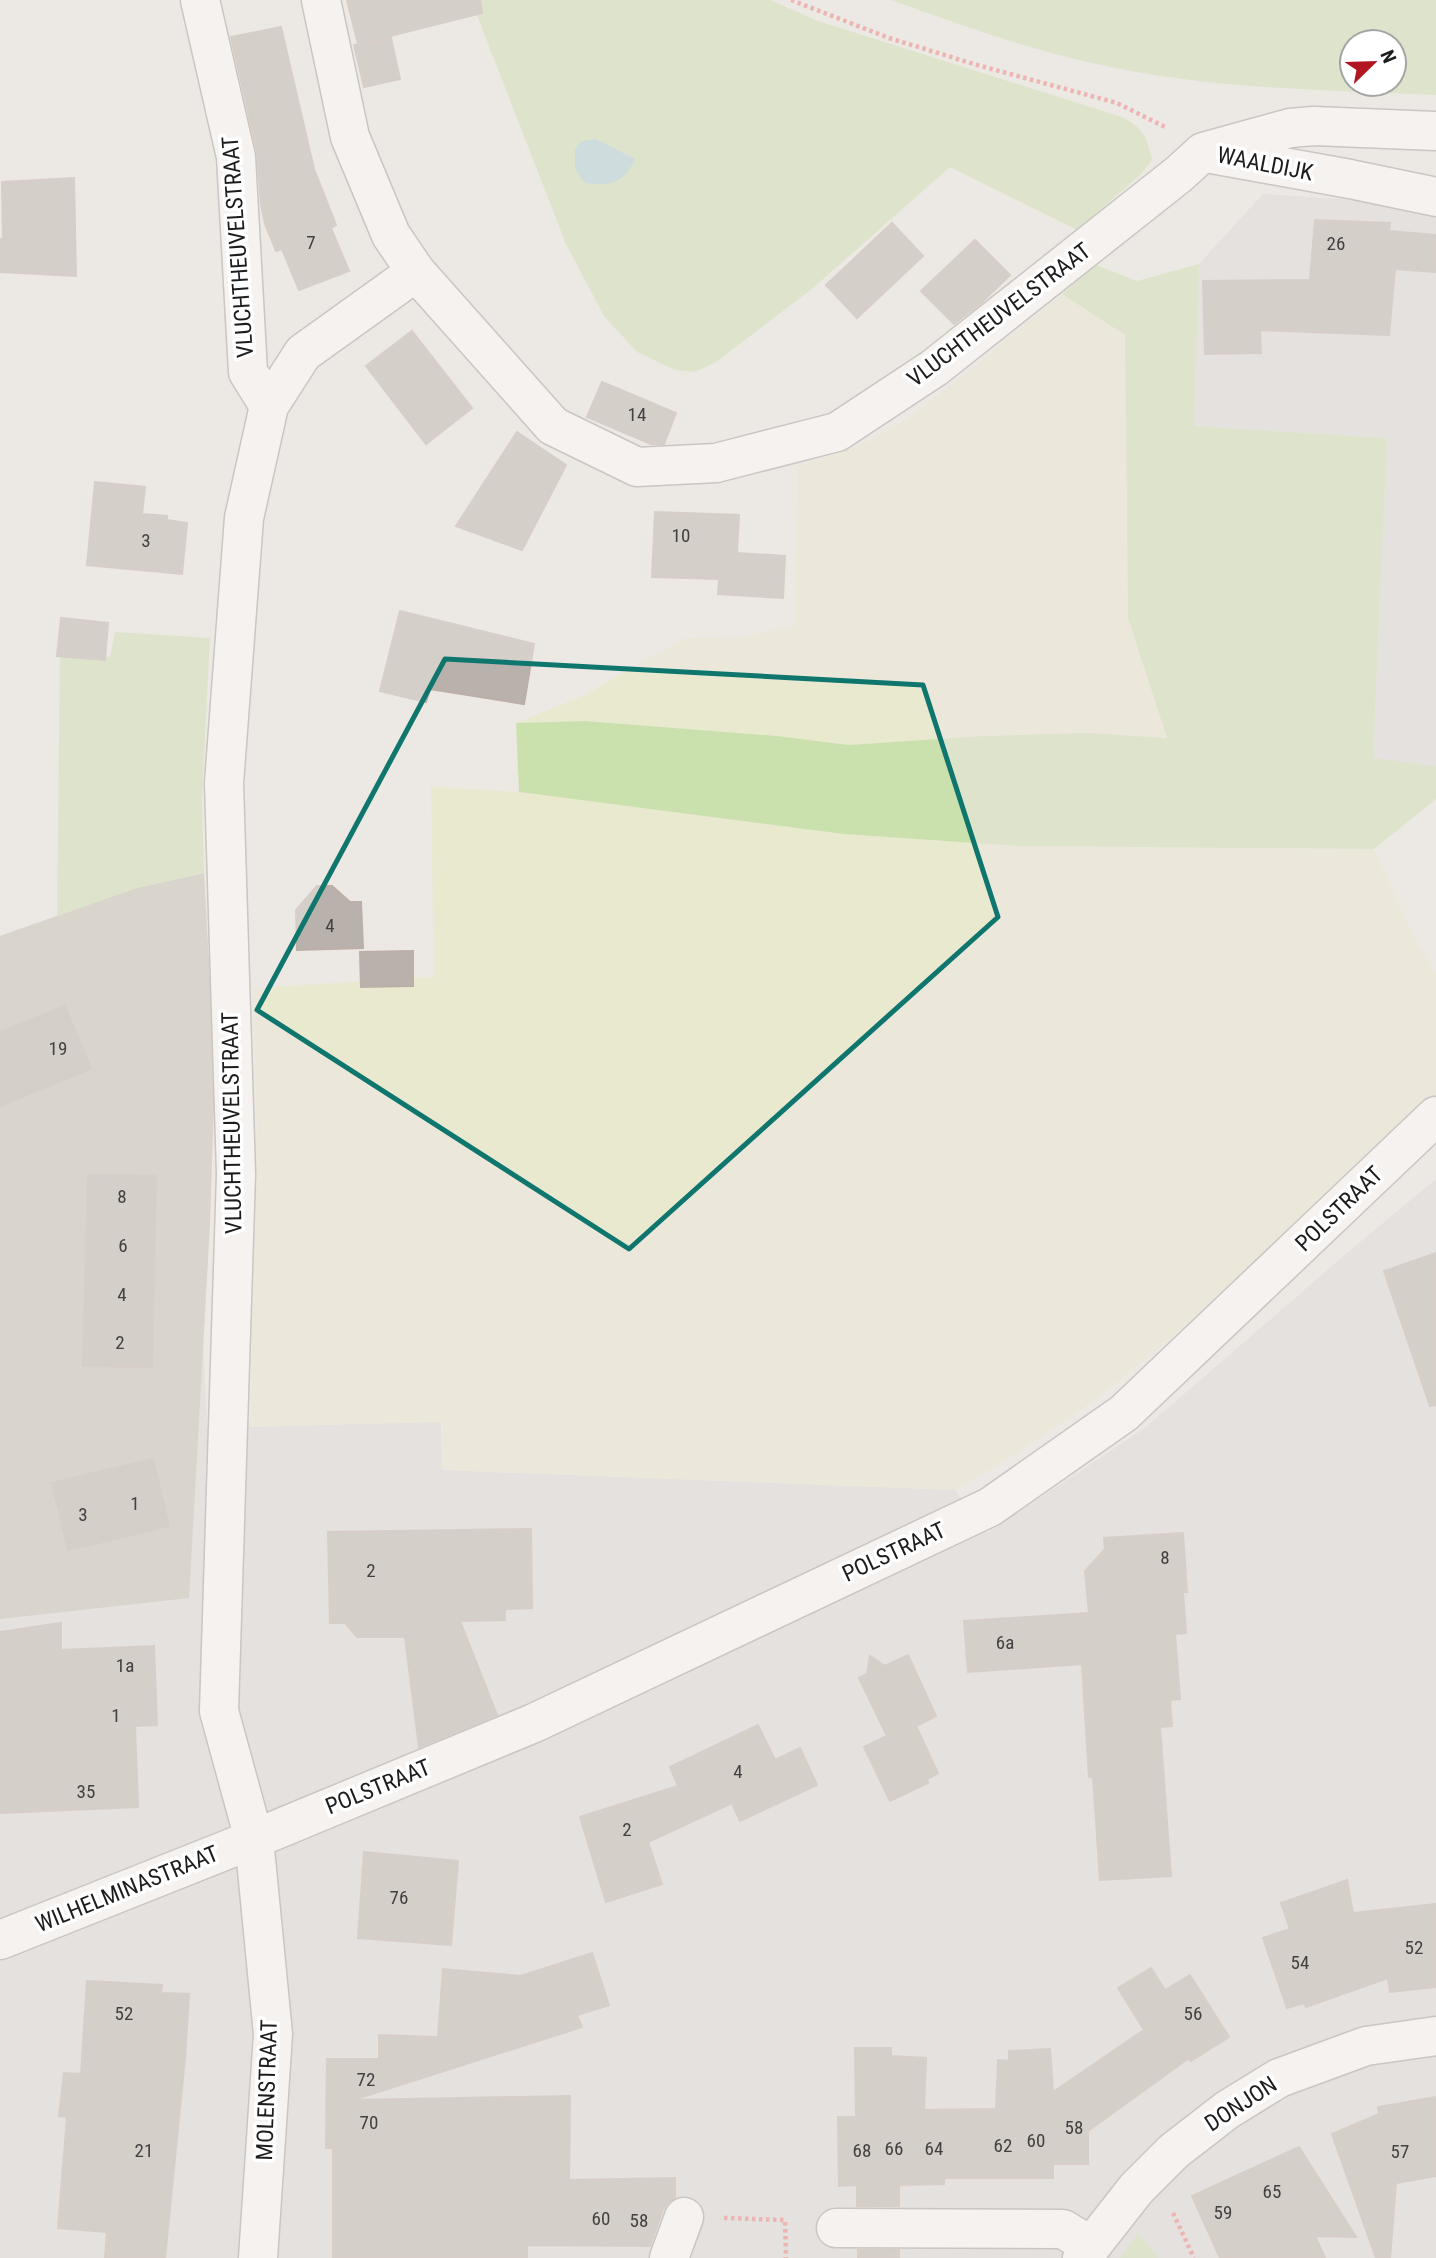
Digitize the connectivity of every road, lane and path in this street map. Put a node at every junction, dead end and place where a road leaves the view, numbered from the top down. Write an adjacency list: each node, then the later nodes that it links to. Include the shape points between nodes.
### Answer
1 (200, 0): 8 (street, VLUCHTHEUVELSTRAAT, via 236,157 248,372)
2 (321, 0): 7 (street, VLUCHTHEUVELSTRAAT, via 350,137 391,234)
3 (791, 0): 5 (path, via 889,38 1117,103)
4 (1436, 131): 5 (street, WAALDIJK, via 1290,128)
5 (1203, 152): 6 (street, WAALDIJK); 7 (street, VLUCHTHEUVELSTRAAT, via 934,368 837,432 716,463 637,467 553,426)
6 (1436, 197)
7 (416, 272): 8 (street, VLUCHTHEUVELSTRAAT, via 303,353)
8 (269, 407): 10 (street, VLUCHTHEUVELSTRAAT, via 244,518 225,783 236,1174 219,1711)
9 (1436, 1116): 10 (street, POLSTRAAT, via 1125,1413 990,1507 534,1723)
10 (254, 1839): 11 (street, WILHELMINASTRAAT); 16 (street, MOLENSTRAAT, via 273,2034)
11 (0, 1940)
12 (1436, 2036): 15 (street, DONJON, via 1366,2046 1279,2078 1237,2103 1174,2151 1136,2189)
13 (684, 2217): 17 (street); 18 (path, via 785,2220)
14 (836, 2228): 15 (street, DONJON, via 1063,2229)
15 (1087, 2252)
16 (258, 2258)
17 (669, 2258)
18 (786, 2258)

